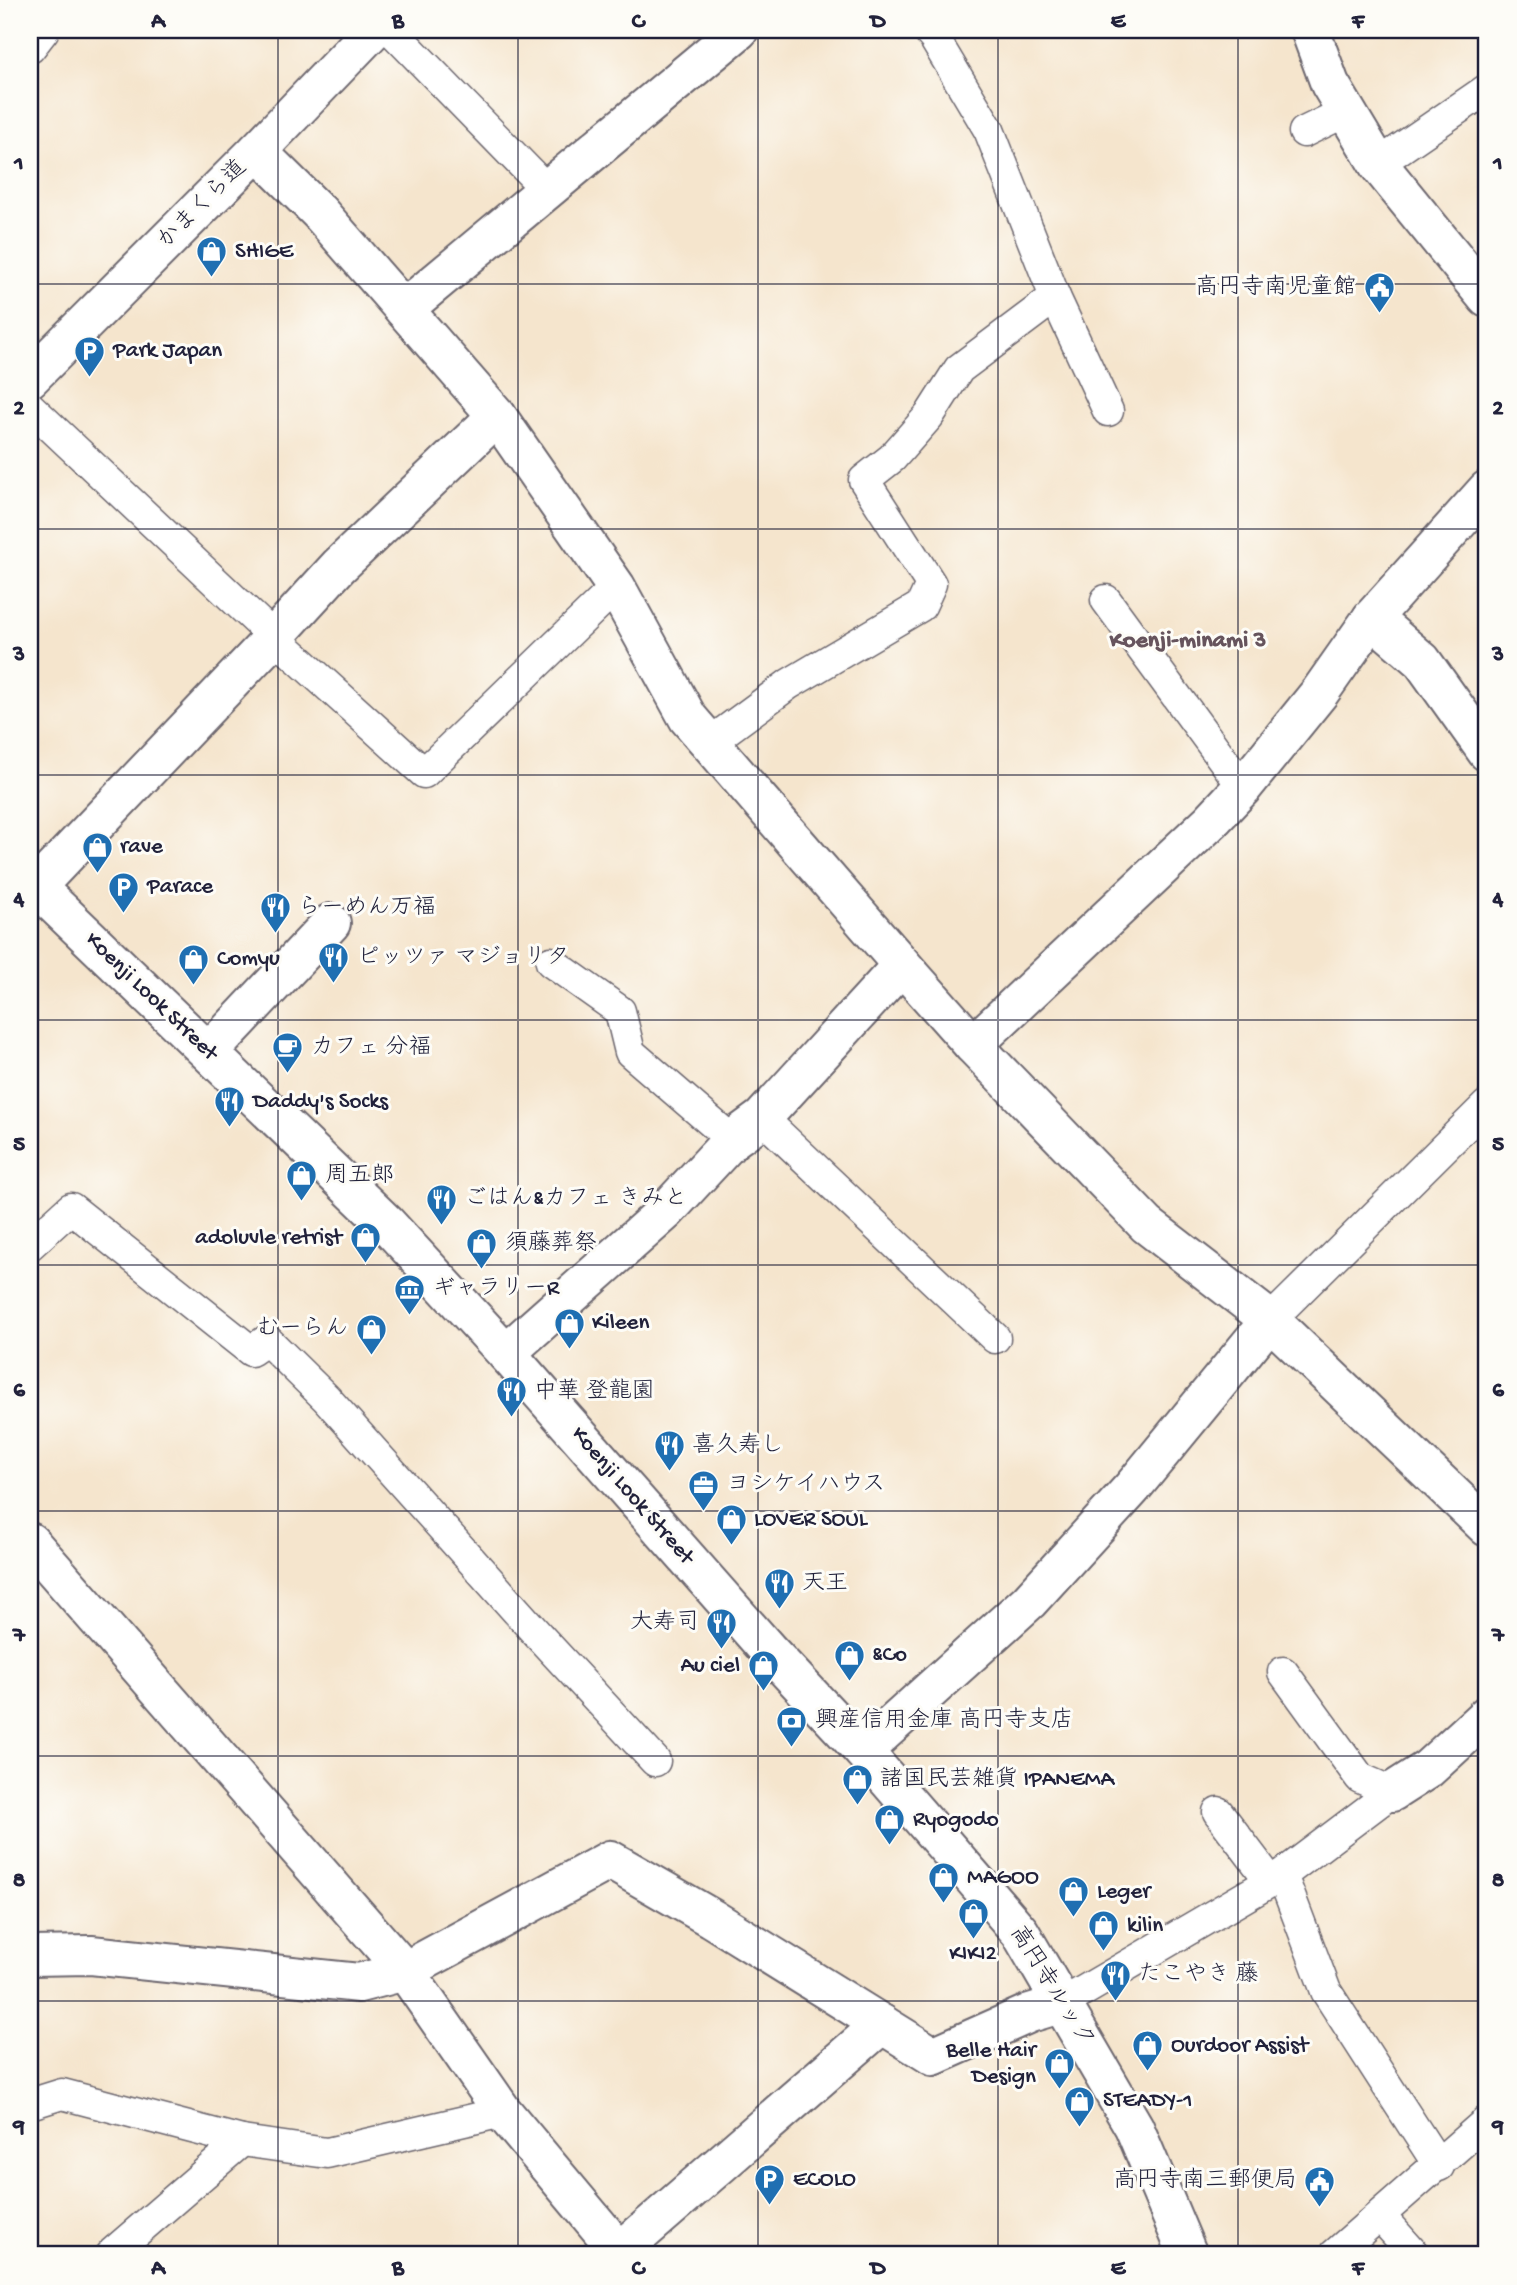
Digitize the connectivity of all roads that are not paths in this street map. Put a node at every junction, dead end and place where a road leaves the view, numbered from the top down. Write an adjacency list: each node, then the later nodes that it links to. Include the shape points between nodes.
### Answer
1 (44, 30): 7 (lane)
2 (373, 30): 11 (street, かまくら道)
3 (391, 30): 13 (lane)
4 (738, 30): 13 (street)
5 (927, 30): 14 (lane, via 989,130)
6 (1310, 30): 9 (street, via 1330,84)
7 (30, 48)
8 (1487, 89): 12 (lane)
9 (1346, 111): 10 (lane); 12 (street)
10 (1304, 132)
11 (257, 151): 16 (street, via 319,212); 17 (street, かまくら道)
12 (1378, 164): 15 (street)
13 (546, 189): 16 (street)
14 (1055, 298): 19 (lane); 26 (lane, via 959,369 929,416 892,458 864,480 931,584 921,606 789,684)
15 (1487, 298)
16 (404, 309): 20 (street)
17 (39, 354)
18 (30, 407): 25 (lane)
19 (1108, 411)
20 (497, 416): 22 (street); 25 (street, via 339,566)
21 (1487, 490): 24 (street)
22 (616, 587): 25 (lane, via 424,773); 26 (street, via 688,718)
23 (1106, 600): 28 (lane)
24 (1372, 618): 27 (street, via 1422,661); 28 (street)
25 (274, 637): 29 (street)
26 (709, 743): 32 (street)
27 (1487, 752)
28 (1243, 788): 33 (street)
29 (33, 884): 34 (street, Koenji Look Street)
30 (331, 923): 34 (street)
31 (551, 962): 36 (lane, via 620,1010 630,1052)
32 (902, 965): 33 (street); 36 (street)
33 (973, 1045): 38 (street, via 1147,1225)
34 (209, 1052): 40 (street, Koenji Look Street, via 386,1223)
35 (1487, 1105): 38 (lane)
36 (747, 1129): 39 (lane); 40 (street, via 666,1211)
37 (30, 1245): 46 (lane, via 71,1208 251,1351 267,1340 326,1398)
38 (1270, 1320): 41 (street); 45 (street, via 1132,1488 1029,1601)
39 (995, 1338)
40 (506, 1353): 45 (street, Koenji Look Street)
41 (1487, 1527)
42 (30, 1542): 51 (street)
43 (1283, 1672): 47 (lane, via 1360,1777)
44 (1487, 1715): 47 (street, via 1427,1769)
45 (863, 1751): 52 (street, 高円寺ルック, via 1020,1932)
46 (655, 1761)
47 (1392, 1792): 49 (lane)
48 (1218, 1812): 49 (lane)
49 (1276, 1878): 52 (lane); 58 (lane, via 1326,1991)
50 (30, 1956): 51 (street, via 91,1955 359,1983)
51 (405, 1971): 53 (street, via 610,1860); 55 (street)
52 (1063, 2003): 53 (street, via 1030,2012 933,2056); 62 (street, 高円寺ルック, via 1134,2127)
53 (882, 2024): 60 (street)
54 (30, 2104): 57 (lane, via 62,2094)
55 (503, 2112): 57 (lane, via 327,2153); 60 (street)
56 (1487, 2121): 58 (lane)
57 (242, 2141): 61 (lane)
58 (1438, 2166): 59 (lane)
59 (1380, 2216): 63 (lane); 64 (lane)
60 (618, 2253)
61 (110, 2255)
62 (1188, 2255)
63 (1334, 2255)
64 (1415, 2255)

